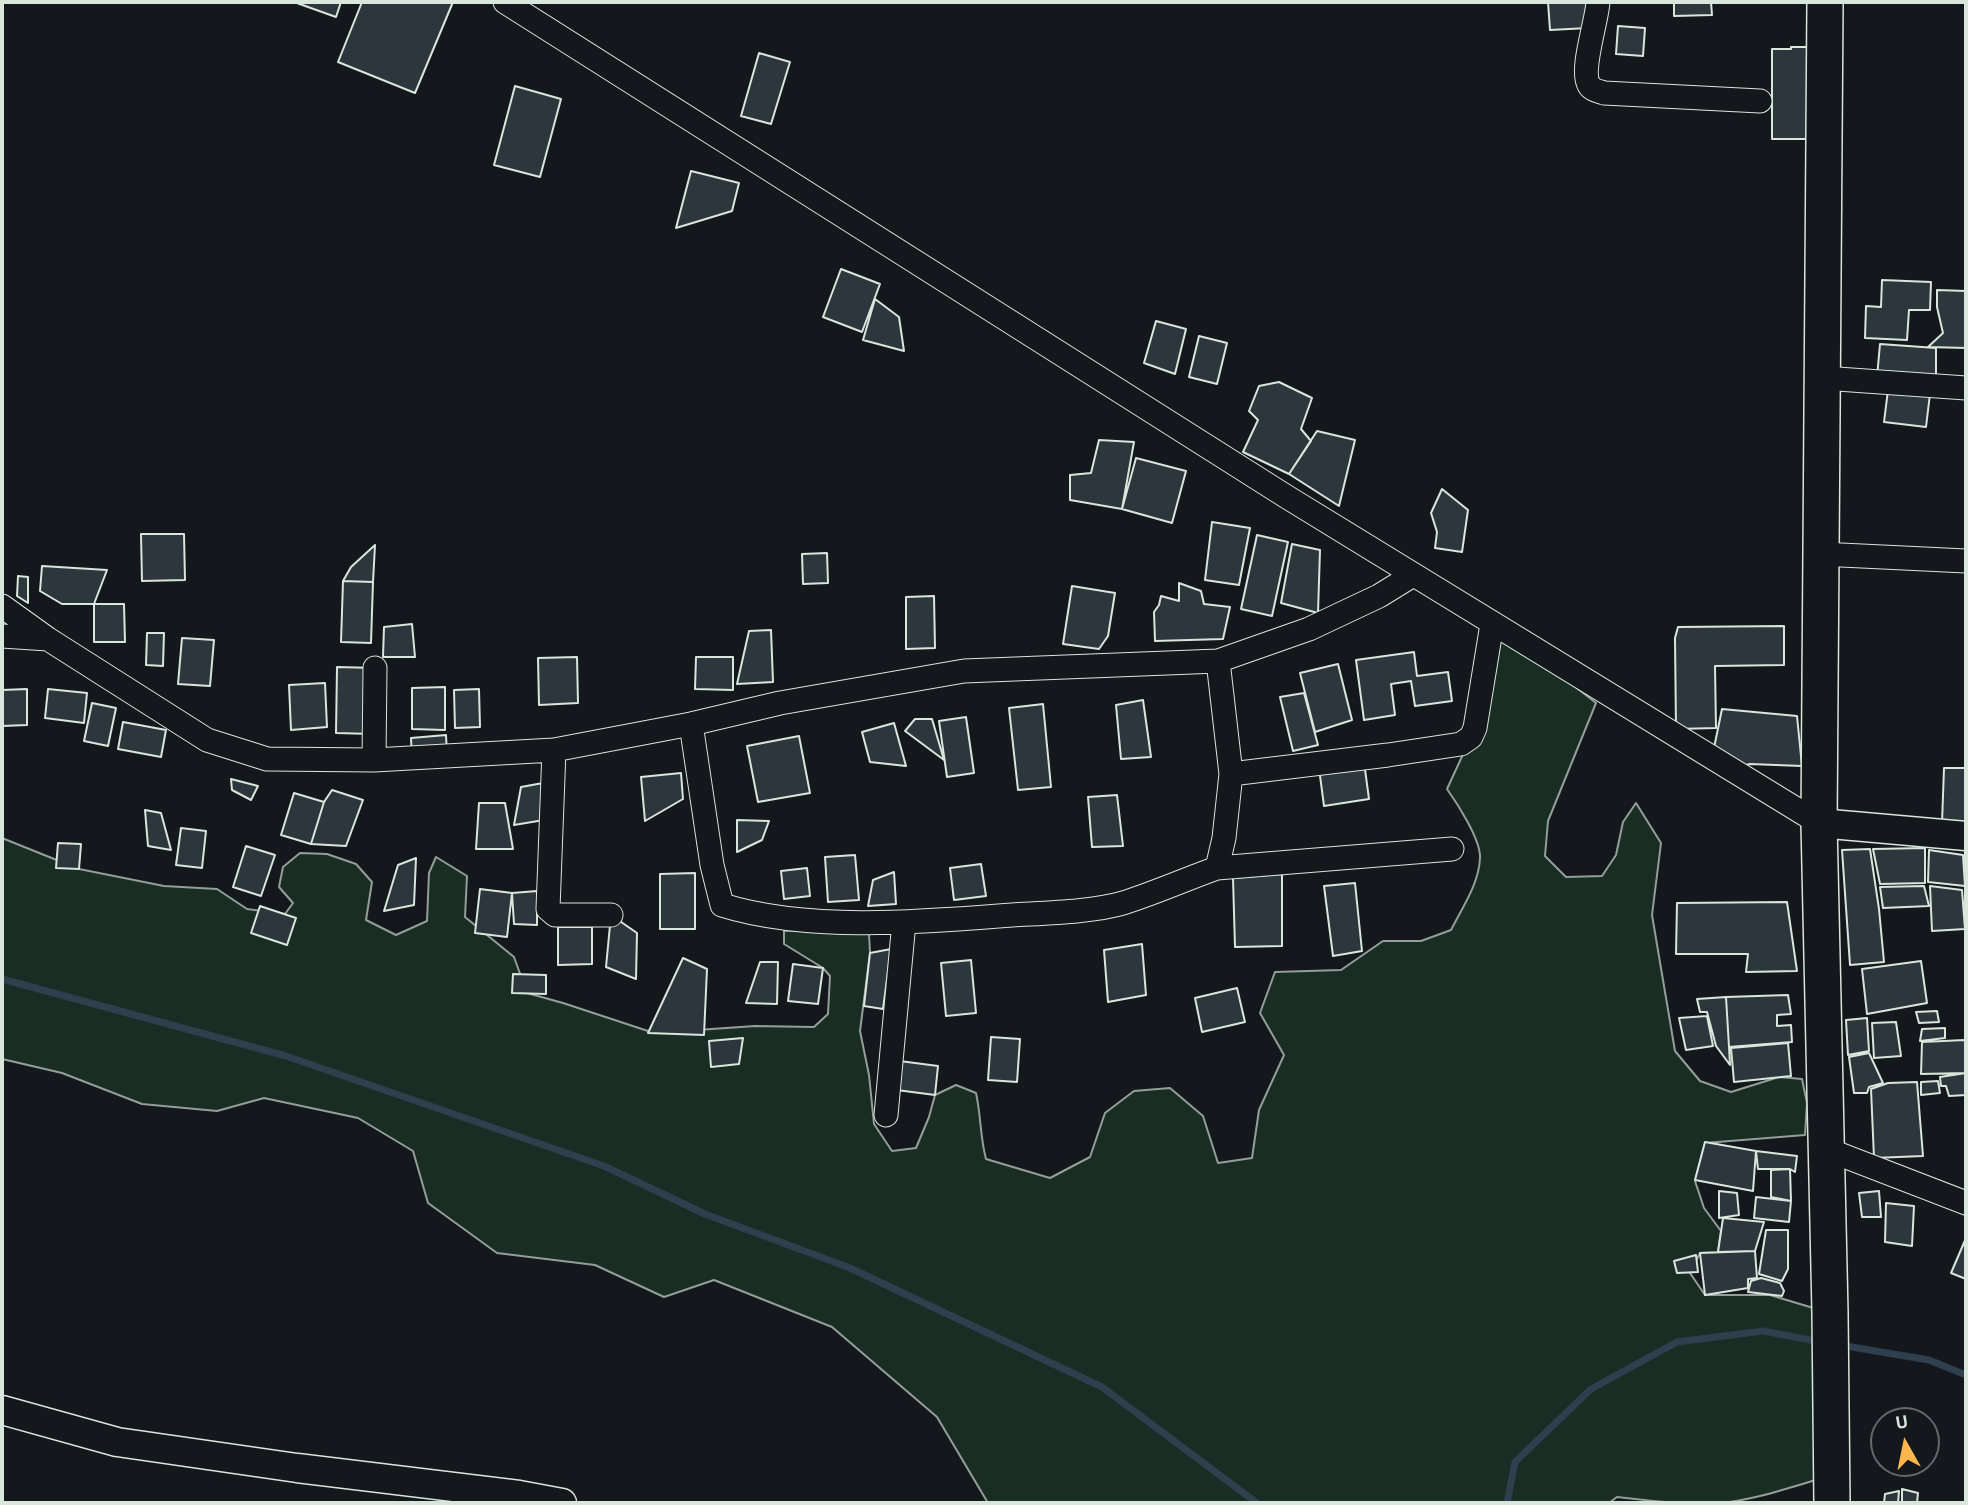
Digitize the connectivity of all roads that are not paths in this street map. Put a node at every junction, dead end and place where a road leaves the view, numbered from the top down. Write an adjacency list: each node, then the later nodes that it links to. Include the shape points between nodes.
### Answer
1 (505, 2): 9 (street)
2 (1598, 2): 4 (street, via 1587,67 1593,89)
3 (1825, 2): 5 (main road)
4 (1760, 101)
5 (1824, 378): 6 (street); 7 (main road)
6 (1966, 388)
7 (1820, 554): 8 (street); 20 (main road)
8 (1966, 561)
9 (1413, 575): 11 (street); 14 (street, via 1309,629)
10 (2, 607): 13 (street)
11 (1492, 624): 19 (street, via 1475,728 1461,744); 20 (street)
12 (2, 636): 13 (street)
13 (48, 639): 18 (street, via 206,740 267,759)
14 (1218, 661): 16 (street, via 964,671 780,703); 19 (street)
15 (375, 668): 18 (street)
16 (691, 724): 17 (street); 25 (street, via 722,905 797,919)
17 (554, 750): 18 (street); 24 (street, via 548,909 555,915)
18 (374, 760)
19 (1231, 774): 23 (street)
20 (1819, 823): 21 (street); 27 (main road)
21 (1966, 835)
22 (1452, 849): 23 (street)
23 (1217, 868): 25 (street, via 1121,904)
24 (611, 915)
25 (904, 922): 26 (street)
26 (886, 1115)
27 (1826, 1149): 28 (street); 31 (main road)
28 (1966, 1202)
29 (2, 1410): 30 (street, via 117,1441)
30 (562, 1503)
31 (1832, 1503)

